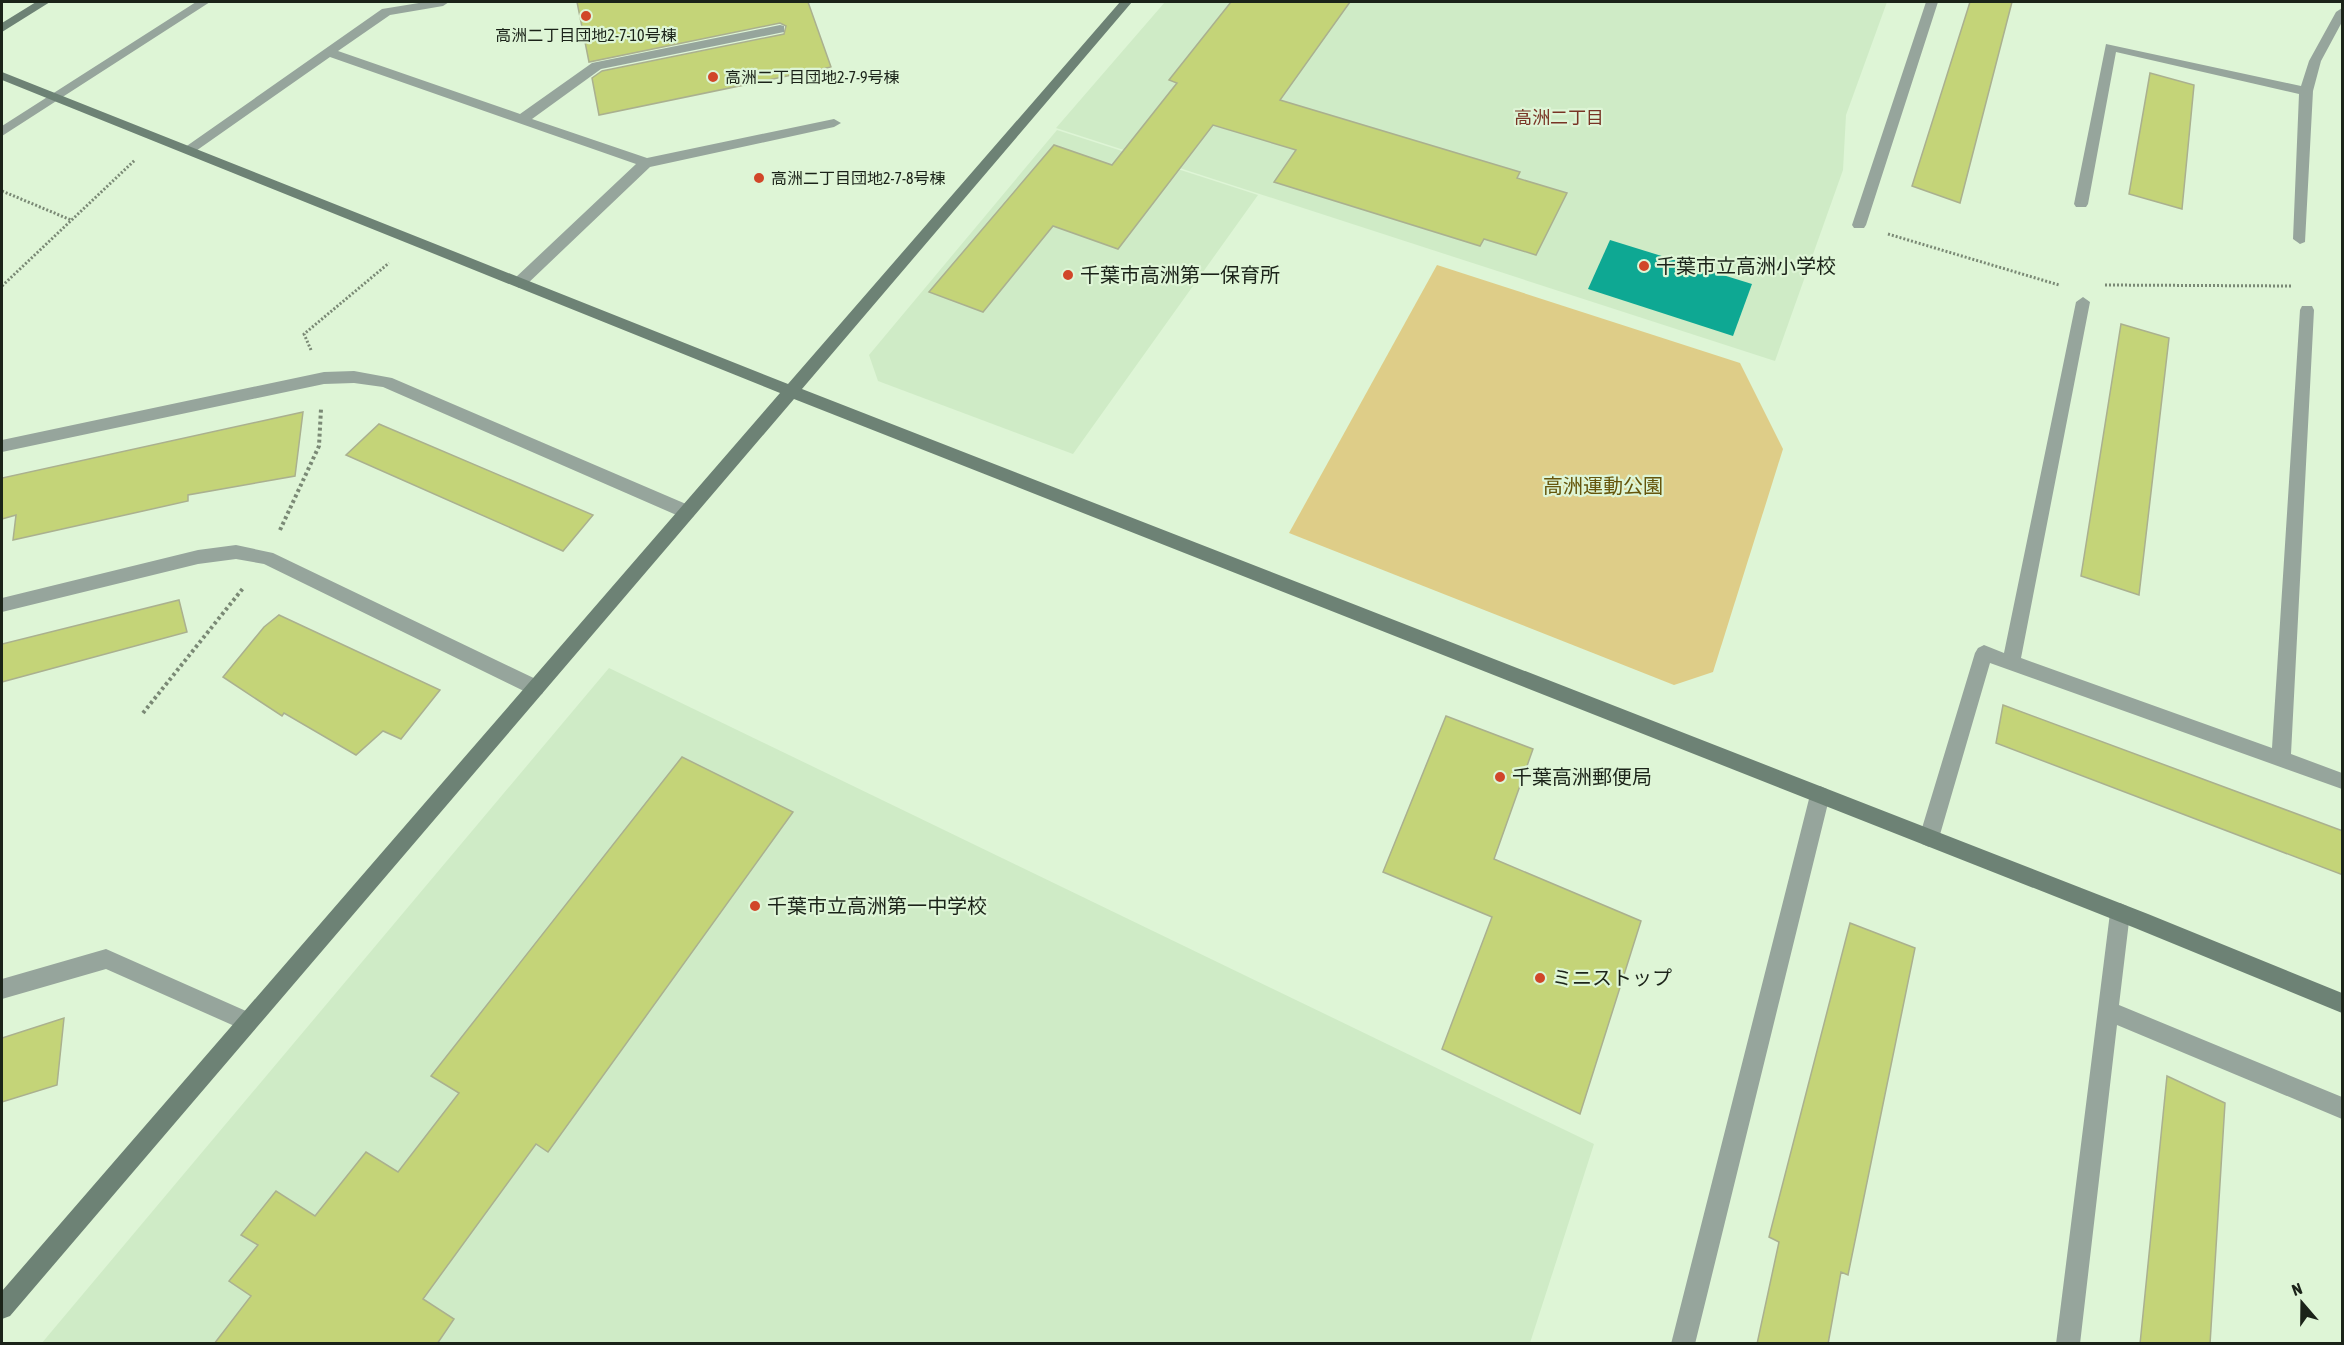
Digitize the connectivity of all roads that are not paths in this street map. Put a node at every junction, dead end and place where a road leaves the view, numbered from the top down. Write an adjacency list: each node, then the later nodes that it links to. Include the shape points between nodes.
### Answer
1 (44, 2): 7 (street)
2 (204, 2): 12 (lane)
3 (443, 2): 9 (lane, via 386,12)
4 (1126, 2): 24 (street)
5 (1932, 2): 19 (lane)
6 (2343, 12): 11 (lane, via 2315,61)
7 (2, 28)
8 (780, 29): 13 (lane, via 597,66)
9 (328, 52): 13 (lane); 16 (lane)
10 (2, 76): 12 (street)
11 (2306, 91): 18 (lane, via 2111,47); 20 (lane)
12 (53, 97): 15 (lane); 16 (street)
13 (521, 120): 17 (lane)
14 (834, 123): 17 (lane)
15 (2, 132)
16 (188, 150): 21 (street)
17 (646, 163): 21 (lane)
18 (2081, 204)
19 (1859, 225)
20 (2300, 239)
21 (519, 283): 24 (street)
22 (2083, 302): 28 (lane)
23 (2307, 310): 30 (lane)
24 (790, 391): 26 (street); 32 (street)
25 (2, 446): 26 (lane, via 324,378 354,377 386,382)
26 (687, 512): 29 (street)
27 (2, 605): 29 (lane, via 198,557 236,552 267,558)
28 (2011, 663): 30 (lane); 33 (lane, via 1984,653)
29 (536, 688): 38 (street)
30 (2281, 759): 31 (lane)
31 (2343, 781)
32 (1820, 795): 33 (street); 41 (lane)
33 (1929, 838): 34 (street)
34 (2120, 913): 36 (street); 37 (lane)
35 (2, 989): 38 (lane, via 106,959)
36 (2343, 1003)
37 (2108, 1011): 39 (lane); 42 (lane)
38 (248, 1022): 40 (street)
39 (2343, 1108)
40 (2, 1308)
41 (1683, 1344)
42 (2068, 1344)

